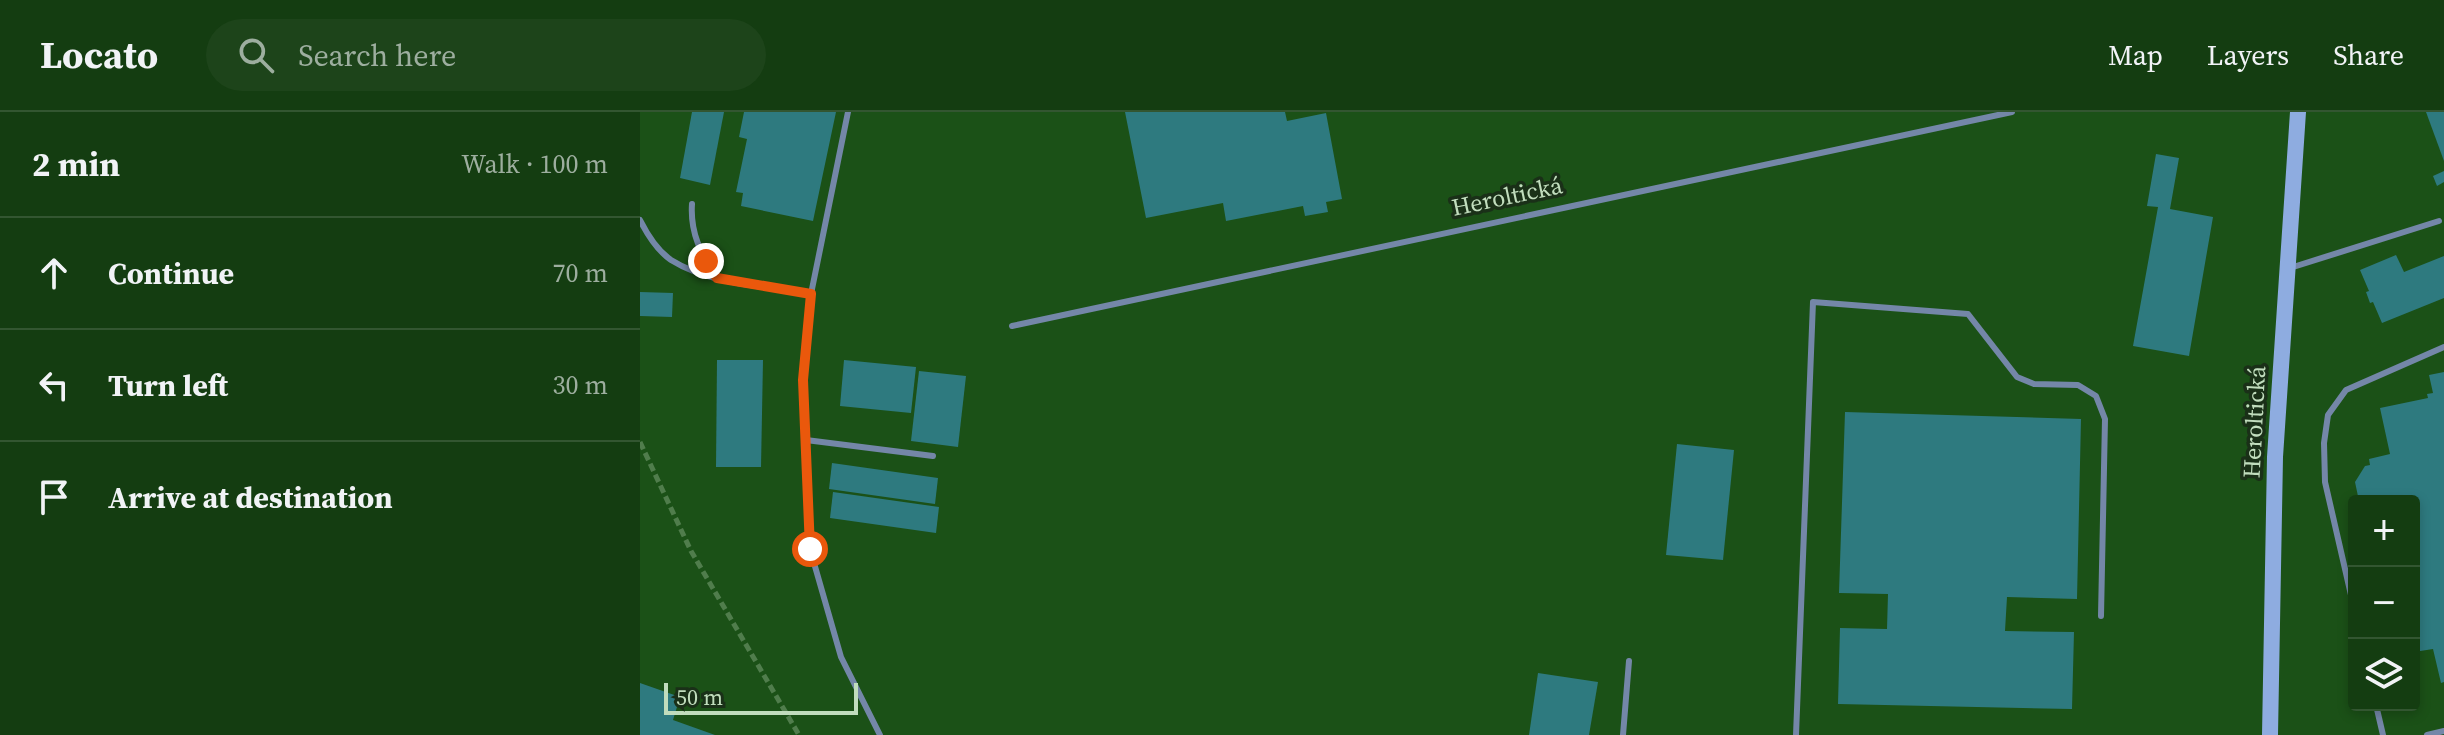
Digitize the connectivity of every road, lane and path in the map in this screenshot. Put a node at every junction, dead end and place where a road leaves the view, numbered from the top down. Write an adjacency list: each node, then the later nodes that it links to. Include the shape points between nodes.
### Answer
1 (848, 112): 9 (lane)
2 (2012, 112): 10 (lane, Heroltická)
3 (2298, 112): 7 (street, Heroltická)
4 (692, 204): 8 (lane, via 697,243)
5 (640, 220): 8 (lane, via 669,258)
6 (2439, 221): 7 (lane)
7 (2287, 269): 24 (street, Heroltická, via 2275,457)
8 (717, 278): 9 (lane)
9 (811, 294): 12 (lane, via 803,380)
10 (1012, 326)
11 (2444, 347): 15 (lane, via 2346,390 2328,415 2325,482)
12 (806, 440): 14 (lane); 21 (lane, via 810,549 841,657)
13 (640, 442): 20 (path, via 691,551)
14 (933, 456)
15 (2348, 582)
16 (2101, 616): 23 (lane, via 2105,419 2096,396 2078,385 2034,384 2017,377 1968,314 1813,302)
17 (1629, 661): 22 (lane)
18 (2377, 711): 25 (lane)
19 (2444, 731): 26 (lane)
20 (799, 735)
21 (880, 735)
22 (1623, 735)
23 (1796, 735)
24 (2270, 735)
25 (2383, 735)
26 (2427, 735)

